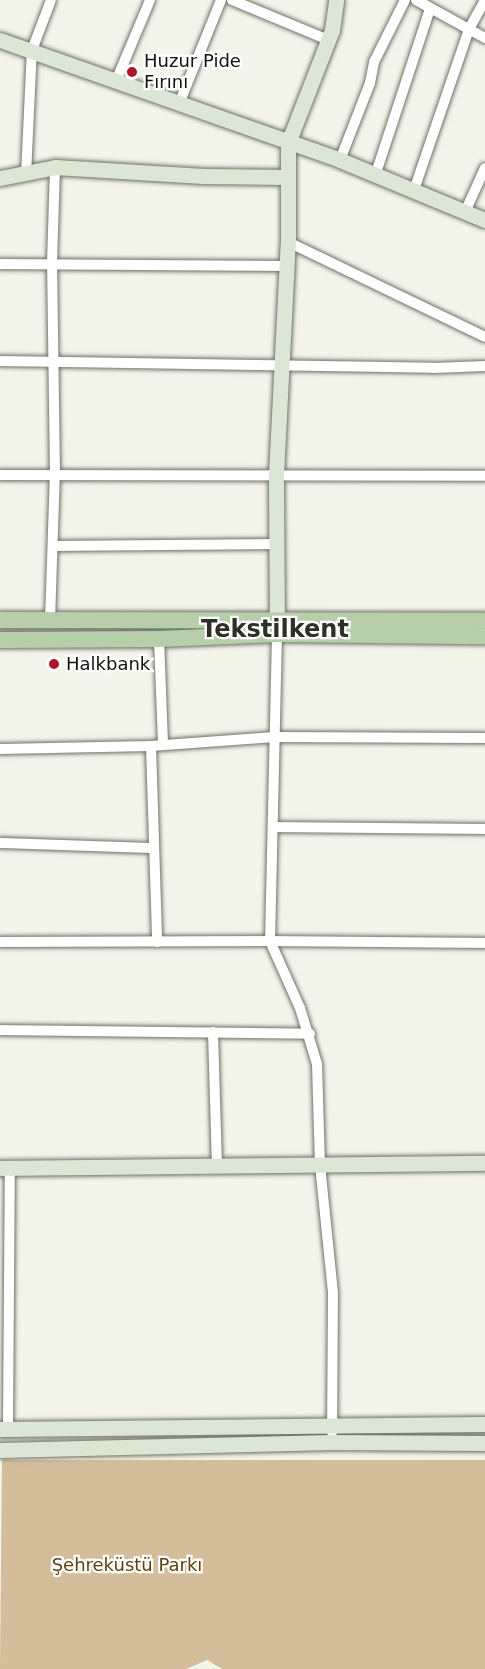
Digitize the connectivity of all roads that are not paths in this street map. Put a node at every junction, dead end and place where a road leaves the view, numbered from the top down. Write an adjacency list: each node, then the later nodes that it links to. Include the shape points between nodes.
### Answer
1 (51, 0): 14 (street)
2 (150, 0): 15 (street)
3 (220, 0): 16 (street)
4 (232, 0): 13 (street)
5 (336, 0): 13 (street)
6 (405, 0): 18 (street, via 374,62 370,83)
7 (417, 0): 9 (street)
8 (485, 0): 10 (street)
9 (430, 9): 10 (street); 21 (street)
10 (469, 28): 11 (street); 25 (street)
11 (485, 38)
12 (0, 40): 14 (street)
13 (328, 40): 17 (street)
14 (32, 50): 15 (street); 22 (street)
15 (116, 81): 16 (street)
16 (179, 104): 17 (street)
17 (288, 143): 18 (street); 23 (street)
18 (340, 160): 21 (street)
19 (55, 167): 22 (street); 23 (street); 29 (street)
20 (485, 168): 26 (street)
21 (376, 173): 25 (street)
22 (26, 175): 24 (street)
23 (287, 177): 28 (street)
24 (0, 178)
25 (414, 190): 26 (street)
26 (465, 212): 27 (street)
27 (485, 220)
28 (288, 242): 31 (street); 32 (street)
29 (52, 263): 30 (street); 31 (street); 34 (street)
30 (0, 264)
31 (285, 266): 35 (street)
32 (485, 337)
33 (0, 361): 34 (street)
34 (54, 361): 35 (street); 37 (street)
35 (281, 366): 36 (street); 39 (street)
36 (485, 366)
37 (55, 474): 38 (street); 39 (street); 42 (street)
38 (0, 475)
39 (276, 475): 40 (street); 41 (street)
40 (485, 476)
41 (276, 544): 42 (street); 46 (street)
42 (54, 546): 44 (street)
43 (0, 620): 44 (main road)
44 (50, 621): 46 (main road)
45 (485, 621): 46 (main road)
46 (277, 627): 47 (main road); 48 (main road); 50 (street)
47 (485, 636)
48 (159, 639): 49 (main road); 52 (street)
49 (0, 640)
50 (275, 737): 51 (street); 52 (street); 55 (street)
51 (485, 738)
52 (163, 745): 53 (street)
53 (151, 746): 54 (street); 58 (street)
54 (0, 749)
55 (274, 827): 56 (street); 59 (street)
56 (485, 829)
57 (0, 843): 58 (street)
58 (153, 848): 61 (street)
59 (270, 941): 61 (street); 62 (street); 65 (street)
60 (0, 942): 61 (street)
61 (157, 942)
62 (485, 943)
63 (0, 1030): 64 (street)
64 (213, 1032): 65 (street); 68 (street)
65 (310, 1034): 67 (street, via 319,1080)
66 (485, 1163): 67 (street)
67 (320, 1165): 68 (street); 70 (street, via 333,1293)
68 (217, 1166): 69 (street)
69 (5, 1168): 72 (street)
70 (332, 1424): 71 (street); 72 (street); 73 (street)
71 (485, 1424)
72 (4, 1429)
73 (332, 1442): 74 (street); 75 (street)
74 (485, 1443)
75 (0, 1450)

